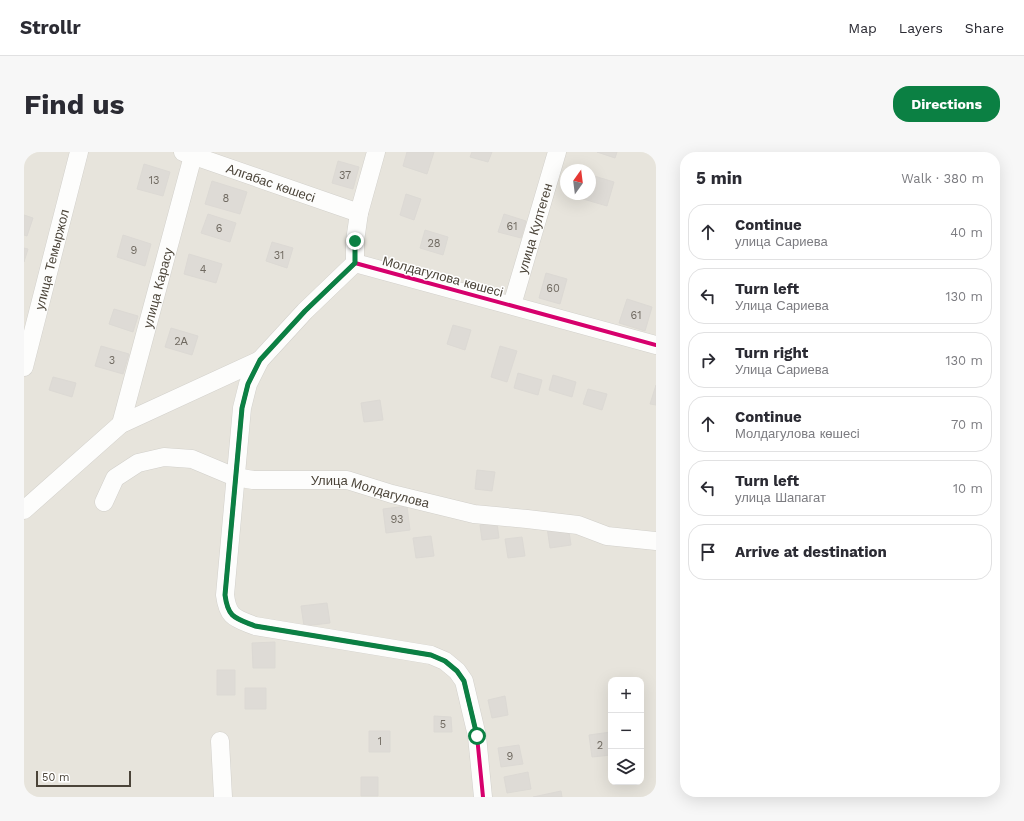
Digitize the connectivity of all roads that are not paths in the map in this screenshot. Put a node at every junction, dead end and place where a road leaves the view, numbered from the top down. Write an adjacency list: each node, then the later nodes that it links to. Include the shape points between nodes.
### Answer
1 (79, 152): 10 (street, улица Темыржол)
2 (376, 152): 5 (street)
3 (557, 152): 7 (street, улица Култеген)
4 (190, 153): 5 (street, Алгабас көшесі); 11 (street, улица Карасу)
5 (359, 213): 6 (street)
6 (355, 263): 7 (street, Молдагулова көшесі); 9 (street, via 305,311)
7 (512, 305): 8 (street, Молдагулова көшесі)
8 (656, 345)
9 (260, 360): 11 (street); 12 (street, via 248,384 242,408)
10 (24, 367)
11 (121, 424): 14 (street)
12 (236, 477): 13 (street, Улица Молдагулова, via 192,459 164,457 138,463 115,478); 15 (street, Улица Молдагулова, via 253,480 347,480 474,514 578,525 607,536); 18 (street, via 225,595 227,608 236,619 255,626 431,655 445,661 464,681 477,736)
13 (104, 502)
14 (24, 510)
15 (656, 541)
16 (220, 742): 17 (street)
17 (223, 797)
18 (483, 797)

